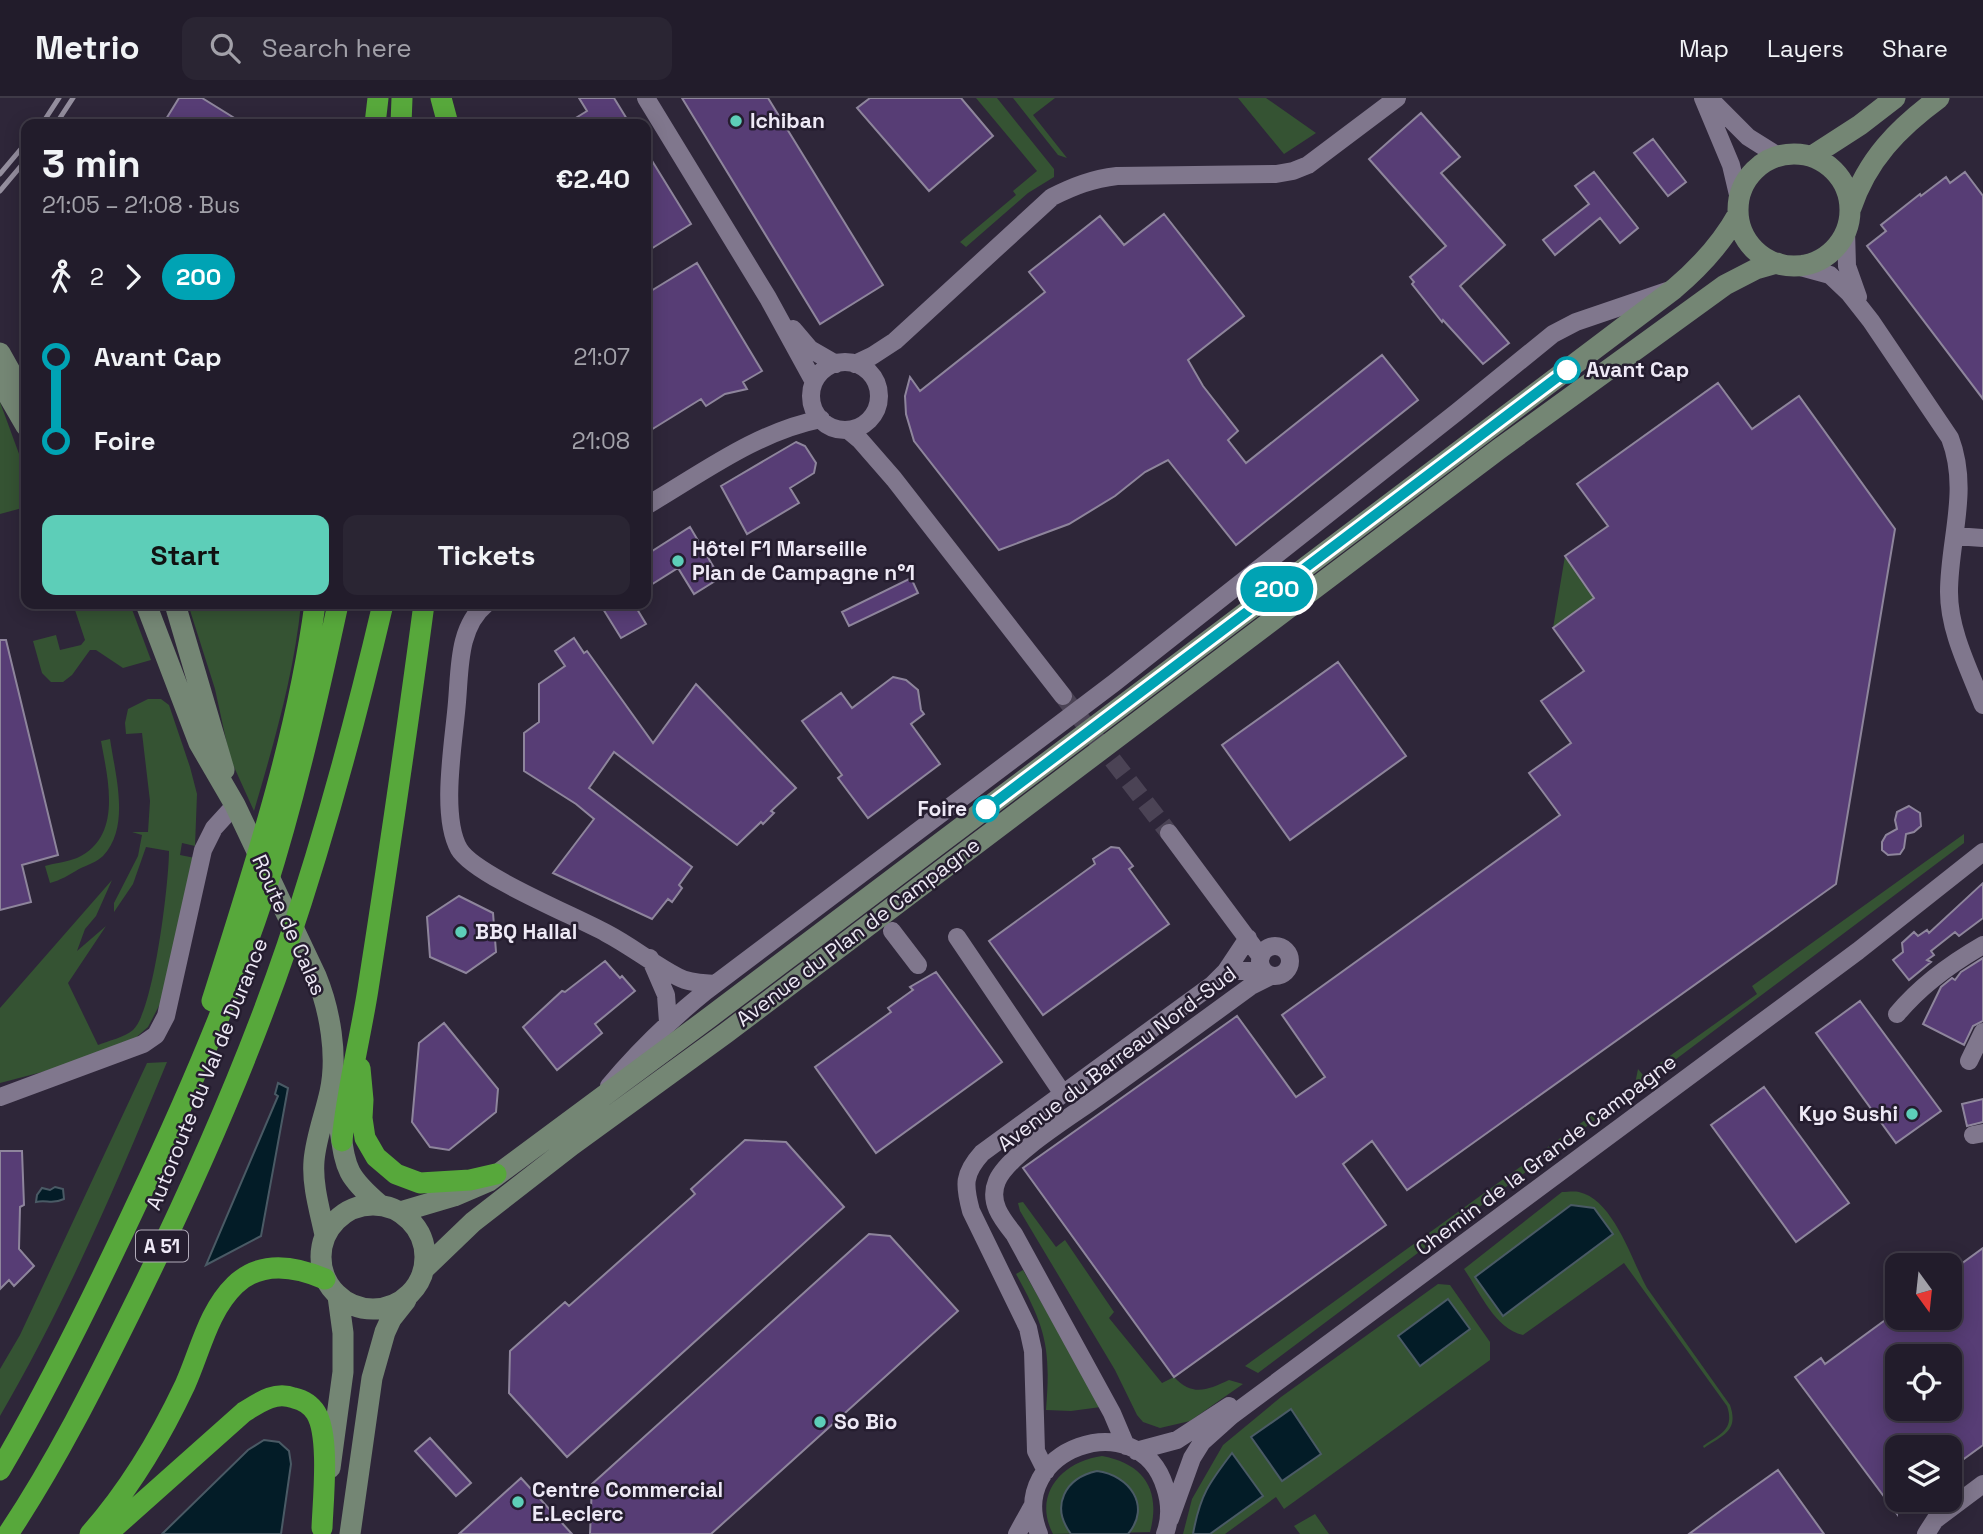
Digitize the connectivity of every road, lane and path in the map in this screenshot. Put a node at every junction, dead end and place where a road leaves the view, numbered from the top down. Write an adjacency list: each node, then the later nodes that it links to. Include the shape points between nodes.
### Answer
1 (378, 98): 10 (highway)
2 (402, 98): 11 (highway)
3 (441, 98): 12 (highway); 13 (highway)
4 (646, 98): 21 (street)
5 (1397, 98): 23 (street, via 1308,165 1293,171 1117,176 1078,184 1052,197)
6 (1703, 98): 16 (street, via 1731,165)
7 (1709, 98): 14 (street, via 1748,137)
8 (1895, 98): 15 (main road)
9 (1939, 98): 17 (main road, via 1885,145 1858,186)
10 (376, 119)
11 (401, 119)
12 (439, 119)
13 (447, 119)
14 (1778, 156): 15 (main road); 16 (main road, via 1752,172)
15 (1812, 156): 17 (main road, via 1835,171)
16 (1739, 207): 19 (main road, via 1741,227 1754,249); 20 (main road, Avenue du Plan de Campagne, via 1726,236)
17 (1851, 208): 18 (main road)
18 (1846, 230): 19 (main road, via 1832,251 1810,264); 22 (street, via 1849,275)
19 (1787, 264): 22 (street, via 1821,271 1836,280); 79 (main road, Avenue du Plan de Campagne, via 1756,269 1725,285 1509,441 726,1033 572,1144 473,1222)
20 (1674, 289): 64 (street, via 1553,334 1114,683); 73 (main road, Avenue du Plan de Campagne)
21 (768, 298): 25 (street, via 805,344); 28 (street)
22 (1871, 321): 39 (street, via 1950,438 1960,473)
23 (895, 341): 26 (street); 29 (street)
24 (0, 353): 30 (main road)
25 (836, 364): 26 (street); 28 (street)
26 (855, 364): 29 (street)
27 (0, 381): 33 (main road)
28 (814, 383): 31 (street)
29 (877, 383): 32 (street)
30 (21, 389)
31 (812, 402): 34 (street); 36 (street)
32 (876, 411): 35 (street, via 864,425); 37 (street, via 876,442)
33 (21, 417)
34 (821, 419): 35 (street); 36 (street)
35 (848, 430): 37 (street)
36 (747, 446): 38 (street)
37 (894, 479): 50 (street)
38 (651, 503)
39 (1955, 536): 40 (street); 48 (street, via 1949,595 1952,622)
40 (1983, 538)
41 (148, 609): 52 (main road, Route de Calas, via 199,743)
42 (176, 609): 52 (main road, Route de Calas)
43 (314, 609): 74 (highway, via 287,747 264,832)
44 (337, 609): 74 (highway, Autoroute du Val de Durance / A 51, via 265,892 211,1039)
45 (382, 609): 90 (highway, Autoroute du Val de Durance / A 51, via 355,720 288,944 237,1075 101,1372)
46 (423, 609): 68 (highway)
47 (480, 609): 60 (street, via 462,643 450,797 451,828 460,850 474,866)
48 (1971, 675): 49 (street); 51 (street)
49 (1983, 690)
50 (1063, 696)
51 (1983, 705)
52 (234, 806): 70 (main road, Route de Calas, via 320,985 333,1044); 72 (street, via 214,828 203,850 166,1016 156,1035 143,1044)
53 (1169, 833): 58 (street)
54 (1983, 838): 83 (street, Chemin de la Grande Campagne, via 1608,1126 1225,1409 1177,1440)
55 (1983, 852): 88 (street, Chemin de la Grande Campagne, via 1858,951 1231,1416 1202,1442 1192,1458)
56 (892, 931): 62 (street)
57 (957, 937): 71 (street)
58 (1248, 938): 61 (street); 63 (street, Avenue du Barreau Nord-Sud)
59 (1983, 945): 65 (street, via 1921,987)
60 (650, 958): 64 (street, via 679,978); 66 (street, via 666,995)
61 (1266, 962): 63 (street, Avenue du Barreau Nord-Sud); 83 (street, Avenue du Barreau Nord-Sud, via 1251,986 1012,1161 996,1182 994,1203 1000,1216)
62 (918, 965)
63 (1226, 971): 71 (street, Avenue du Barreau Nord-Sud)
64 (715, 984): 66 (street)
65 (1897, 1014)
66 (668, 1022): 73 (street)
67 (1983, 1032): 69 (street)
68 (359, 1044): 75 (highway); 76 (highway, via 363,1129 376,1157 396,1174 420,1183)
69 (1969, 1061)
70 (331, 1089): 75 (main road, Route de Calas); 78 (main road, Route de Calas, via 314,1161)
71 (1063, 1094): 85 (street, Avenue du Barreau Nord-Sud, via 982,1153 966,1180 971,1211 1028,1328 1036,1451)
72 (0, 1097)
73 (596, 1101): 76 (main road, Avenue du Plan de Campagne)
74 (170, 1133): 84 (highway, Autoroute du Val de Durance / A 51, via 86,1312)
75 (342, 1141): 77 (main road, Route de Calas, via 348,1172 358,1186)
76 (496, 1174): 77 (main road, Avenue du Plan de Campagne, via 468,1191)
77 (390, 1208): 78 (main road, via 358,1207 338,1217); 79 (main road, via 416,1227 425,1247)
78 (325, 1235): 80 (main road, via 320,1257)
79 (424, 1269): 81 (main road)
80 (325, 1279): 82 (main road); 91 (highway, via 304,1270 270,1268 235,1285 215,1313 163,1429)
81 (412, 1293): 82 (main road, via 396,1305 375,1310 355,1307); 93 (main road, via 391,1319 372,1378)
82 (338, 1296): 89 (main road, via 343,1372)
83 (1131, 1448): 85 (street, Chemin de la Grande Campagne, via 1099,1442 1073,1448); 88 (street, via 1152,1463 1163,1479 1169,1499)
84 (0, 1470)
85 (1046, 1471): 87 (street)
86 (1983, 1484): 96 (street, via 1935,1520)
87 (1034, 1502): 94 (street); 95 (street)
88 (1167, 1526)
89 (322, 1531): 92 (highway, via 321,1424 309,1405 279,1395 244,1412)
90 (8, 1534)
91 (90, 1534)
92 (107, 1534)
93 (350, 1534)
94 (1017, 1534)
95 (1039, 1534)
96 (1926, 1534)

